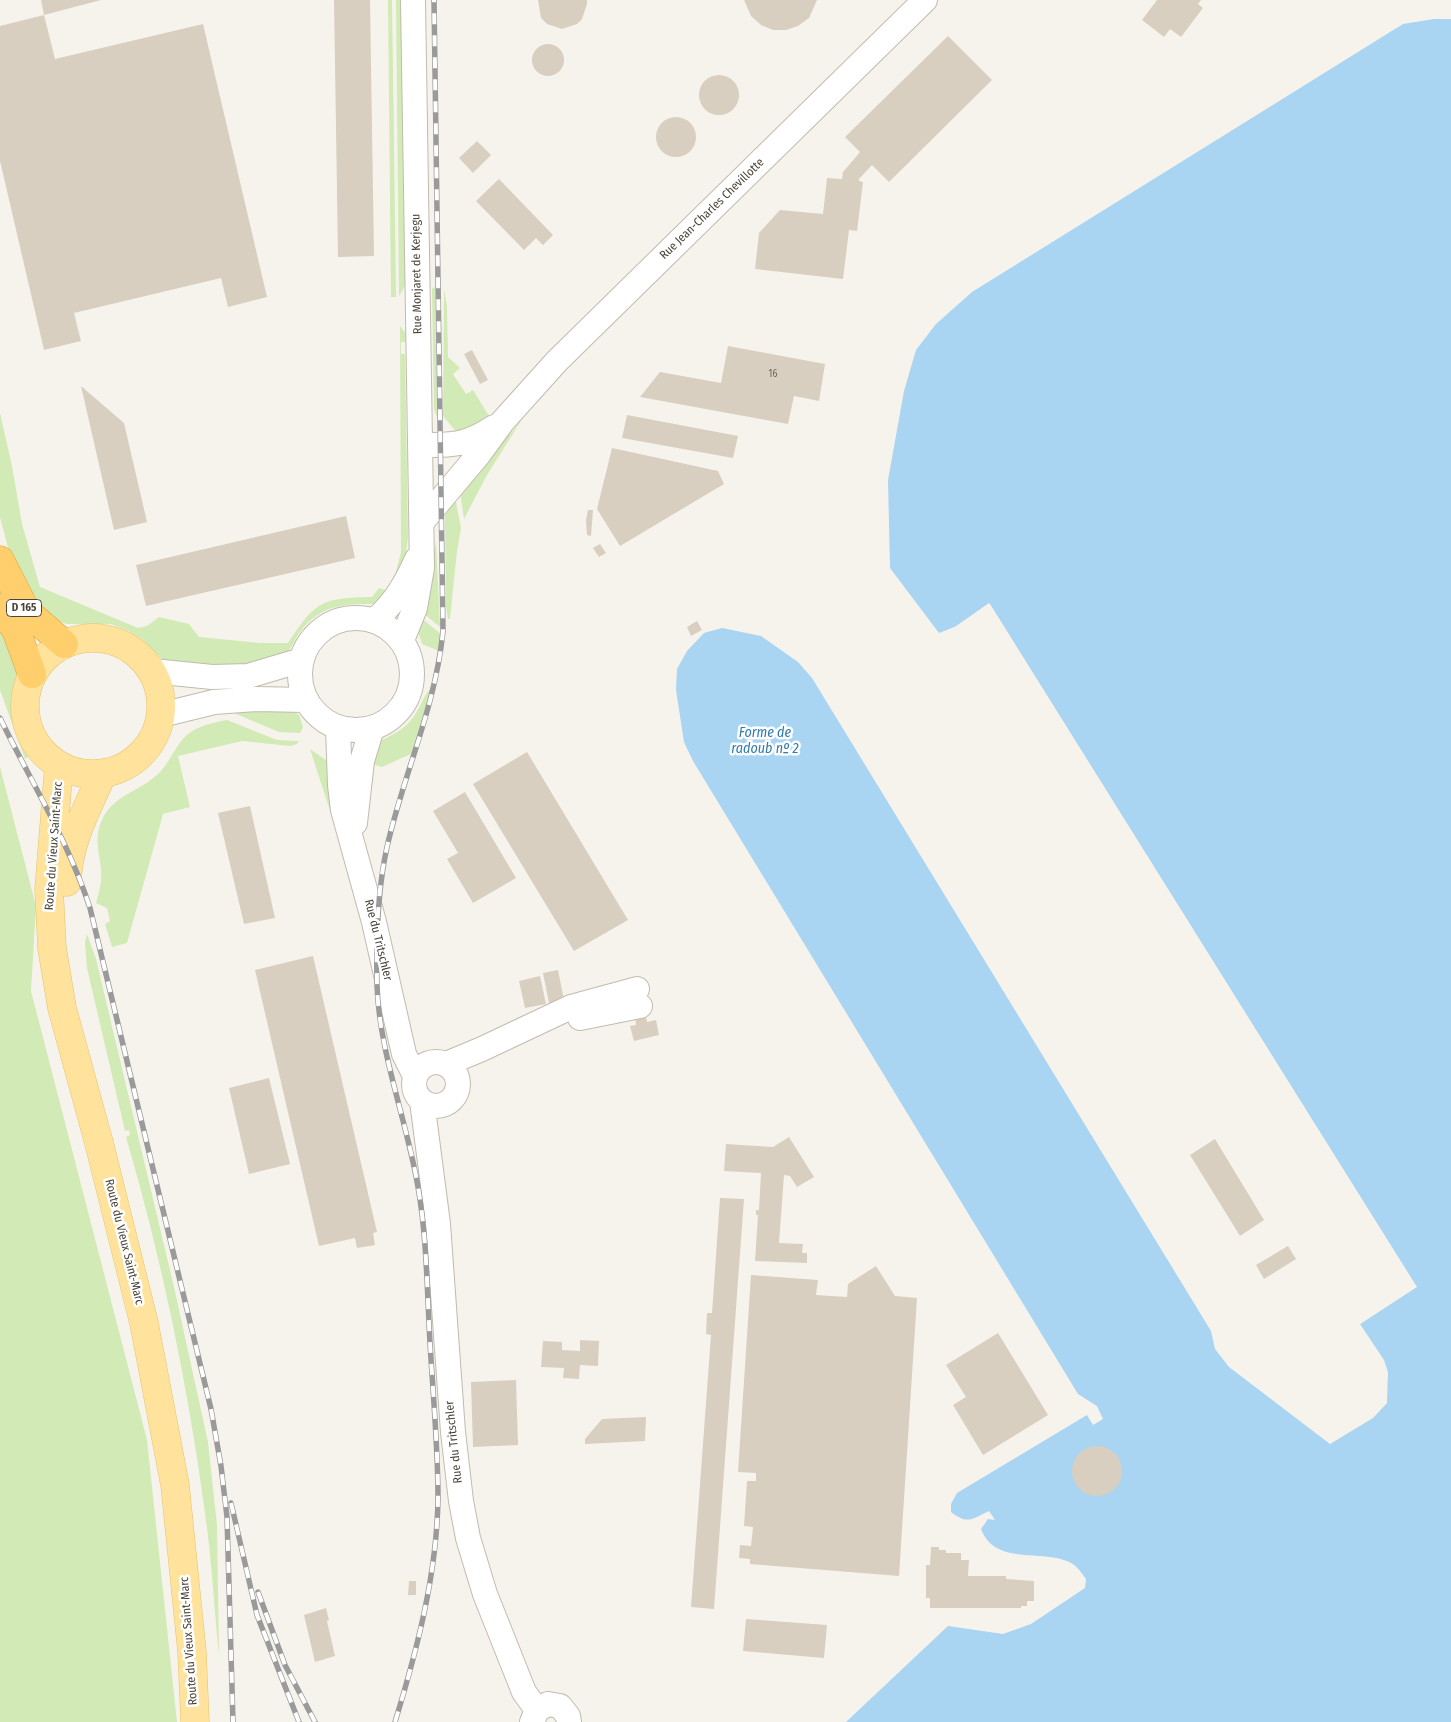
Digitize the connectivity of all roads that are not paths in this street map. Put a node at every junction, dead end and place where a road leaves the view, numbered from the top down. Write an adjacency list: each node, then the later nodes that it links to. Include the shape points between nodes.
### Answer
1 (413, 0): 4 (street, Rue Monjaret de Kerjegu)
2 (925, 0): 3 (street, Rue Jean-Charles Chevillotte, via 557,361)
3 (503, 421): 4 (street, Rue Jean-Charles Chevillotte, via 468,442); 5 (street, Rue Jean-Charles Chevillotte)
4 (420, 445): 5 (street, Rue Monjaret de Kerjegu)
5 (422, 522): 6 (street, Rue Monjaret de Kerjegu)
6 (421, 549): 9 (street, Rue Monjaret de Kerjegu, via 405,585 393,603); 10 (street, Rue Monjaret de Kerjegu, via 420,587)
7 (0, 560): 11 (highway, D 165, via 26,611)
8 (0, 608): 14 (highway, D 165, via 16,630)
9 (375, 620): 10 (street); 12 (street, via 344,618 329,624 307,645)
10 (402, 640): 18 (street, via 413,668 407,699 387,722)
11 (64, 644): 13 (main road, via 88,637 114,640 136,652); 14 (main road, via 45,656)
12 (302, 660): 13 (street, via 248,676); 15 (street, via 300,673)
13 (153, 671): 16 (main road, via 160,693)
14 (32, 674): 19 (main road, via 26,694 25,715 31,735)
15 (306, 700): 16 (street, via 214,702); 17 (street, via 320,717)
16 (161, 716): 20 (main road, via 154,736 142,754 124,767)
17 (338, 728): 18 (street); 21 (street, Rue du Tritschler, via 343,810)
18 (372, 728): 21 (street, Rue du Tritschler, via 358,783)
19 (59, 766): 20 (main road, via 81,773); 28 (main road, Route du Vieux Saint-Marc, via 49,890 52,948 62,1008 144,1323 173,1475 192,1652)
20 (103, 773): 29 (main road, Route du Vieux Saint-Marc, via 70,854 67,888 69,931 84,1026 157,1326 189,1480)
21 (354, 844): 23 (street, Rue du Tritschler, via 401,1036)
22 (639, 997): 23 (street, via 585,1018 544,1021)
23 (437, 1071): 24 (street, Rue du Tritschler, via 415,1092); 25 (street, Rue du Tritschler, via 456,1094)
24 (422, 1101): 25 (street, via 432,1106); 26 (street, Rue du Tritschler)
25 (447, 1103): 26 (street, Rue du Tritschler, via 437,1123)
26 (431, 1160): 27 (street, Rue du Tritschler, via 461,1501 485,1594)
27 (534, 1716): 30 (street, via 548,1704 560,1706)
28 (195, 1722)
29 (206, 1722)
30 (569, 1722)

